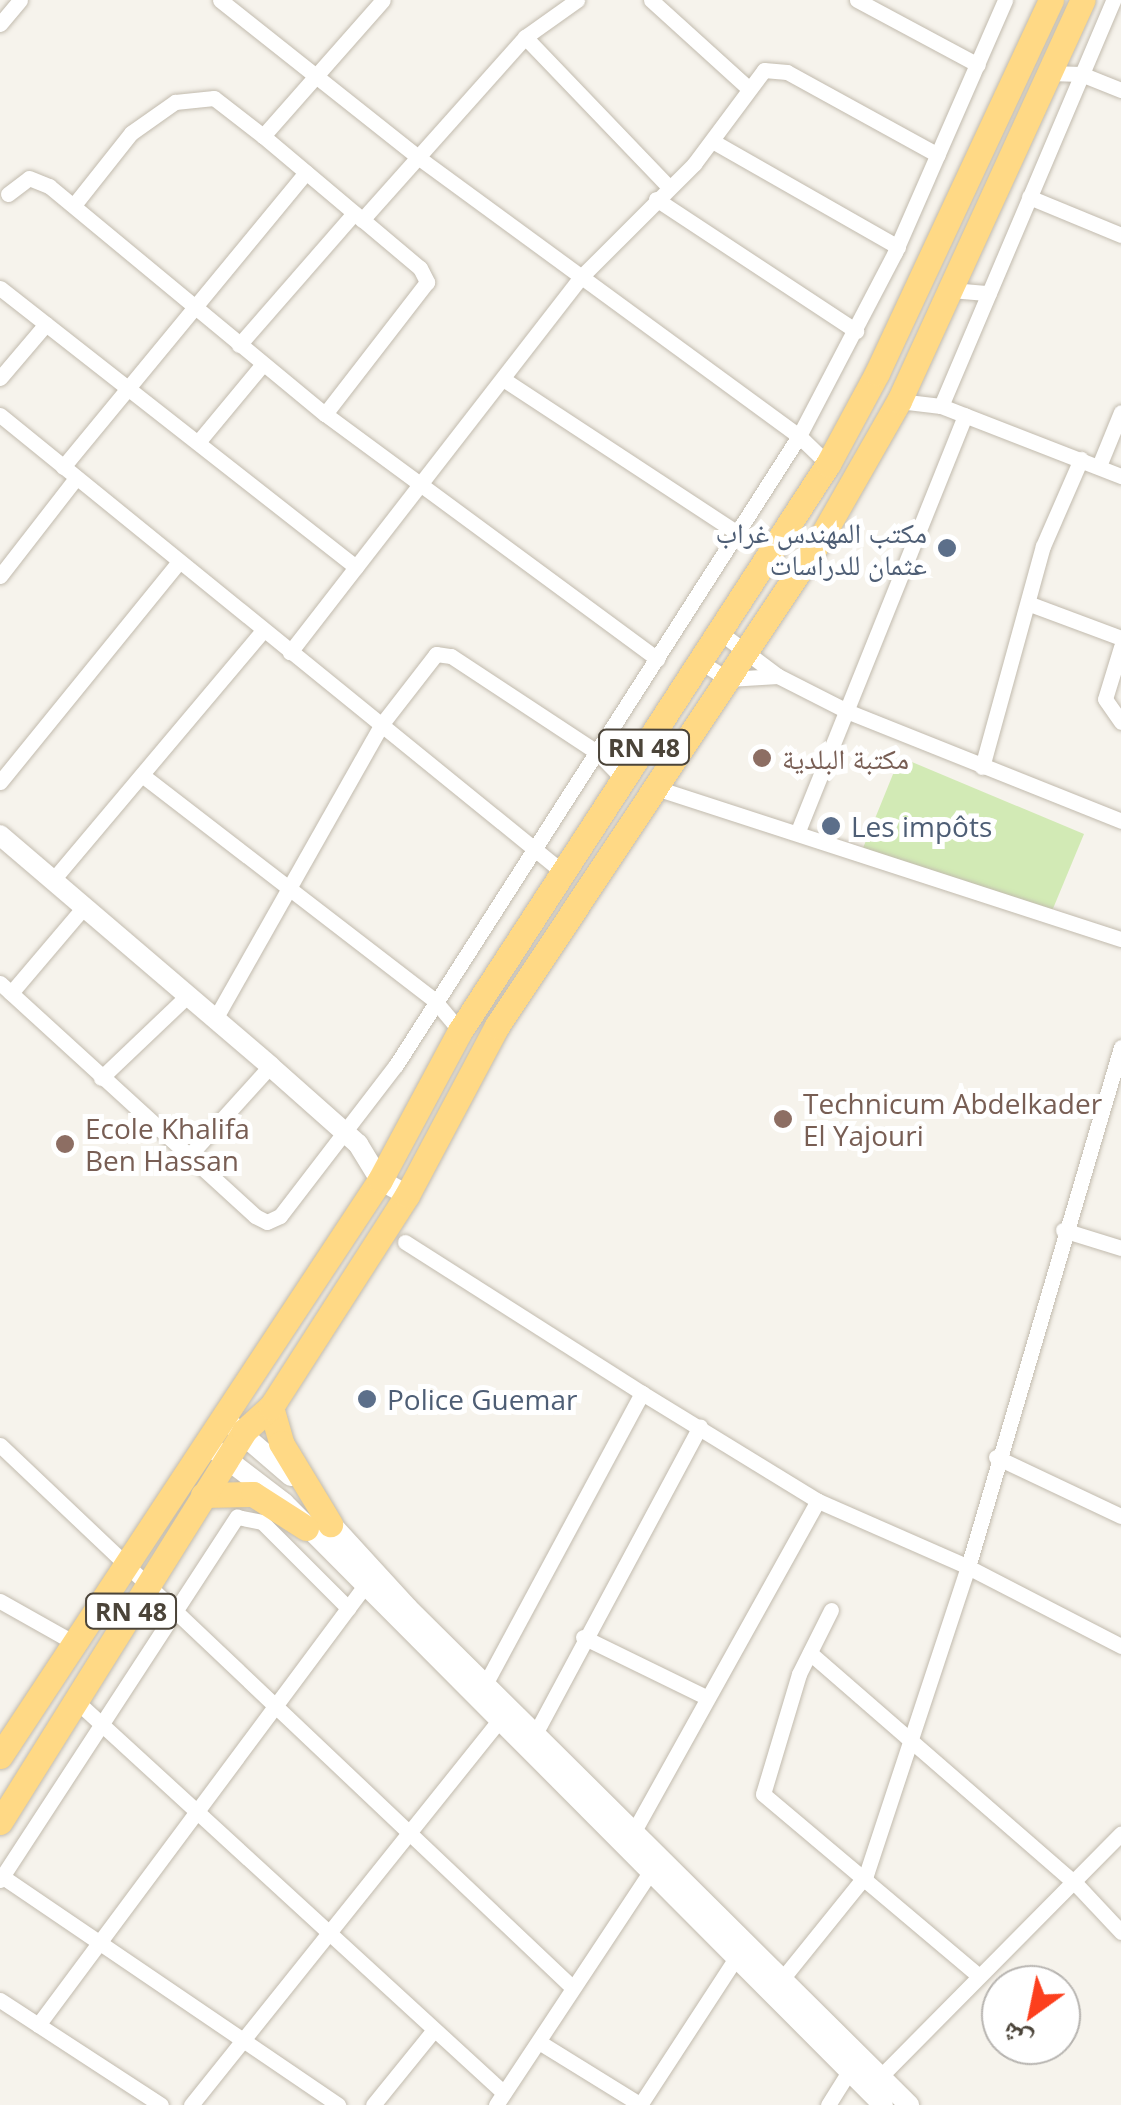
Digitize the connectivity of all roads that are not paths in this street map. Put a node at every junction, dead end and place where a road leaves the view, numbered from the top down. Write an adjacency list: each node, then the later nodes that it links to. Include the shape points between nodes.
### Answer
1 (20, 0): 11 (street)
2 (220, 0): 16 (street)
3 (383, 0): 16 (street)
4 (578, 0): 12 (street)
5 (650, 0): 17 (street)
6 (857, 0): 13 (street)
7 (1006, 0): 13 (street)
8 (1051, 0): 53 (highway, RN 48, via 878,373)
9 (1082, 2): 10 (street); 14 (highway, RN 48)
10 (1111, 4): 15 (street)
11 (0, 24)
12 (525, 37): 22 (street); 24 (street)
13 (978, 65): 21 (street)
14 (1050, 73): 15 (street); 34 (highway, RN 48)
15 (1081, 74): 18 (street); 26 (street)
16 (314, 75): 19 (street); 22 (street)
17 (750, 89): 20 (street); 21 (street, via 764,70 779,69)
18 (1121, 90)
19 (262, 136): 23 (street); 28 (street, via 214,98 175,102 131,133)
20 (714, 142): 24 (street); 31 (street)
21 (938, 155): 31 (street)
22 (419, 158): 29 (street); 32 (street)
23 (306, 172): 29 (street); 36 (street)
24 (669, 187): 27 (street)
25 (3, 196): 28 (street, via 33,178)
26 (1029, 197): 30 (street); 35 (street)
27 (656, 199): 32 (street); 38 (street)
28 (74, 205): 36 (street)
29 (358, 216): 39 (street); 47 (street, via 427,282)
30 (1121, 235)
31 (898, 247): 38 (street)
32 (578, 278): 42 (street); 50 (street)
33 (0, 288): 37 (street)
34 (951, 290): 35 (street); 44 (highway, RN 48)
35 (988, 294): 45 (street)
36 (198, 308): 39 (street); 43 (street)
37 (46, 324): 41 (street); 43 (street)
38 (856, 330): 50 (street)
39 (239, 346): 40 (street)
40 (262, 364): 47 (street); 51 (street)
41 (0, 378)
42 (503, 379): 57 (street); 58 (street)
43 (130, 387): 51 (street); 55 (street)
44 (899, 401): 45 (street); 67 (highway, RN 48)
45 (941, 406): 49 (street)
46 (1121, 412): 54 (street)
47 (326, 414): 57 (street)
48 (0, 415): 55 (street)
49 (965, 415): 52 (street); 73 (street)
50 (800, 436): 53 (street); 58 (street)
51 (199, 441): 60 (street)
52 (1081, 459): 54 (street); 62 (street, via 1043,546)
53 (828, 464): 64 (highway, RN 48)
54 (1099, 466): 56 (street)
55 (70, 472): 59 (street); 61 (street)
56 (1121, 476)
57 (420, 488): 60 (street); 69 (street)
58 (737, 532): 69 (street)
59 (179, 562): 63 (street); 80 (street)
60 (356, 567): 68 (street)
61 (0, 576)
62 (1030, 604): 65 (street); 77 (street)
63 (263, 630): 68 (street); 78 (street)
64 (718, 631): 67 (street); 70 (highway, RN 48)
65 (1121, 638)
66 (1121, 646): 74 (street, via 1105,699)
67 (750, 651): 71 (street); 72 (highway, RN 48)
68 (290, 652): 75 (street)
69 (658, 659): 76 (street)
70 (699, 660): 72 (street); 79 (highway, RN 48)
71 (778, 676): 72 (street); 73 (street)
72 (728, 680): 81 (highway, RN 48)
73 (850, 712): 77 (street); 83 (street)
74 (1121, 722)
75 (381, 725): 76 (street, via 428,659 442,653); 85 (street); 88 (street)
76 (598, 753): 79 (street); 85 (street)
77 (982, 767): 82 (street)
78 (142, 775): 87 (street); 88 (street)
79 (625, 781): 86 (highway, RN 48)
80 (0, 782)
81 (653, 787): 83 (street); 102 (highway, RN 48, via 498,1026)
82 (1121, 820)
83 (798, 831): 90 (street)
84 (0, 835): 87 (street)
85 (536, 846): 86 (street); 93 (street)
86 (564, 873): 95 (highway, RN 48)
87 (52, 881): 89 (street)
88 (288, 891): 93 (street); 94 (street)
89 (84, 908): 91 (street); 92 (street)
90 (1121, 940)
91 (6, 988): 98 (street)
92 (187, 996): 94 (street); 98 (street)
93 (435, 1002): 95 (street); 99 (street)
94 (215, 1019): 97 (street)
95 (460, 1031): 101 (highway, RN 48)
96 (1121, 1047): 103 (street)
97 (270, 1066): 99 (street); 100 (street)
98 (101, 1078): 100 (street)
99 (345, 1135): 100 (street, via 268,1222); 101 (street)
100 (186, 1158)
101 (380, 1180): 102 (street); 108 (highway, RN 48)
102 (406, 1195): 107 (highway, RN 48)
103 (1063, 1230): 105 (street); 112 (street)
104 (406, 1242): 106 (street)
105 (1121, 1248)
106 (642, 1393): 109 (street); 129 (street)
107 (271, 1407): 108 (highway, RN 48); 116 (highway)
108 (232, 1426): 111 (highway, RN 48); 116 (street)
109 (700, 1426): 114 (street); 125 (street)
110 (0, 1446): 117 (street)
111 (216, 1450): 113 (highway, RN 48); 116 (street); 117 (highway, RN 48)
112 (996, 1457): 115 (street); 118 (street)
113 (204, 1495): 116 (highway, via 253,1494); 119 (highway, RN 48)
114 (818, 1500): 118 (street); 130 (street)
115 (1121, 1516)
116 (318, 1526): 120 (street); 129 (street)
117 (121, 1564): 119 (street); 126 (highway, RN 48)
118 (968, 1567): 127 (street); 136 (street)
119 (147, 1586): 124 (street); 131 (highway, RN 48)
120 (363, 1588): 122 (street); 134 (street)
121 (0, 1601): 126 (street)
122 (348, 1608): 124 (street, via 246,1514 231,1523); 132 (street)
123 (831, 1610): 128 (street)
124 (170, 1612): 132 (street); 133 (street)
125 (584, 1636): 130 (street); 135 (street)
126 (71, 1641): 137 (highway, RN 48)
127 (1121, 1646)
128 (810, 1653): 136 (street); 144 (street, via 763,1794)
129 (486, 1684): 135 (street)
130 (704, 1696): 140 (street)
131 (74, 1699): 133 (street); 139 (highway, RN 48)
132 (273, 1708): 138 (street); 142 (street)
133 (99, 1722): 138 (street); 145 (street)
134 (498, 1722): 142 (street); 143 (street)
135 (535, 1734): 140 (street)
136 (912, 1738): 144 (street); 146 (street)
137 (2, 1746)
138 (195, 1813): 148 (street); 149 (street)
139 (0, 1822)
140 (634, 1831): 152 (street)
141 (1121, 1833): 146 (street)
142 (408, 1834): 148 (street); 153 (street)
143 (649, 1874): 150 (street); 153 (street)
144 (866, 1875): 151 (street); 152 (street)
145 (1, 1877): 149 (street)
146 (1076, 1884): 147 (street); 151 (street)
147 (1121, 1932)
148 (327, 1936): 156 (street); 157 (street)
149 (100, 1942): 155 (street); 157 (street)
150 (734, 1959): 159 (street); 166 (street)
151 (979, 1976): 160 (street)
152 (782, 1979): 160 (street)
153 (574, 1988): 158 (street)
154 (0, 2000): 155 (street)
155 (38, 2025): 162 (street)
156 (434, 2031): 161 (street); 165 (street)
157 (244, 2040): 163 (street); 164 (street)
158 (539, 2042): 161 (street); 166 (street)
159 (849, 2072): 160 (street); 167 (street)
160 (874, 2083): 168 (street); 169 (street)
161 (500, 2099)
162 (161, 2105)
163 (192, 2105)
164 (338, 2105)
165 (372, 2105)
166 (640, 2105)
167 (828, 2105)
168 (883, 2105)
169 (909, 2105)

